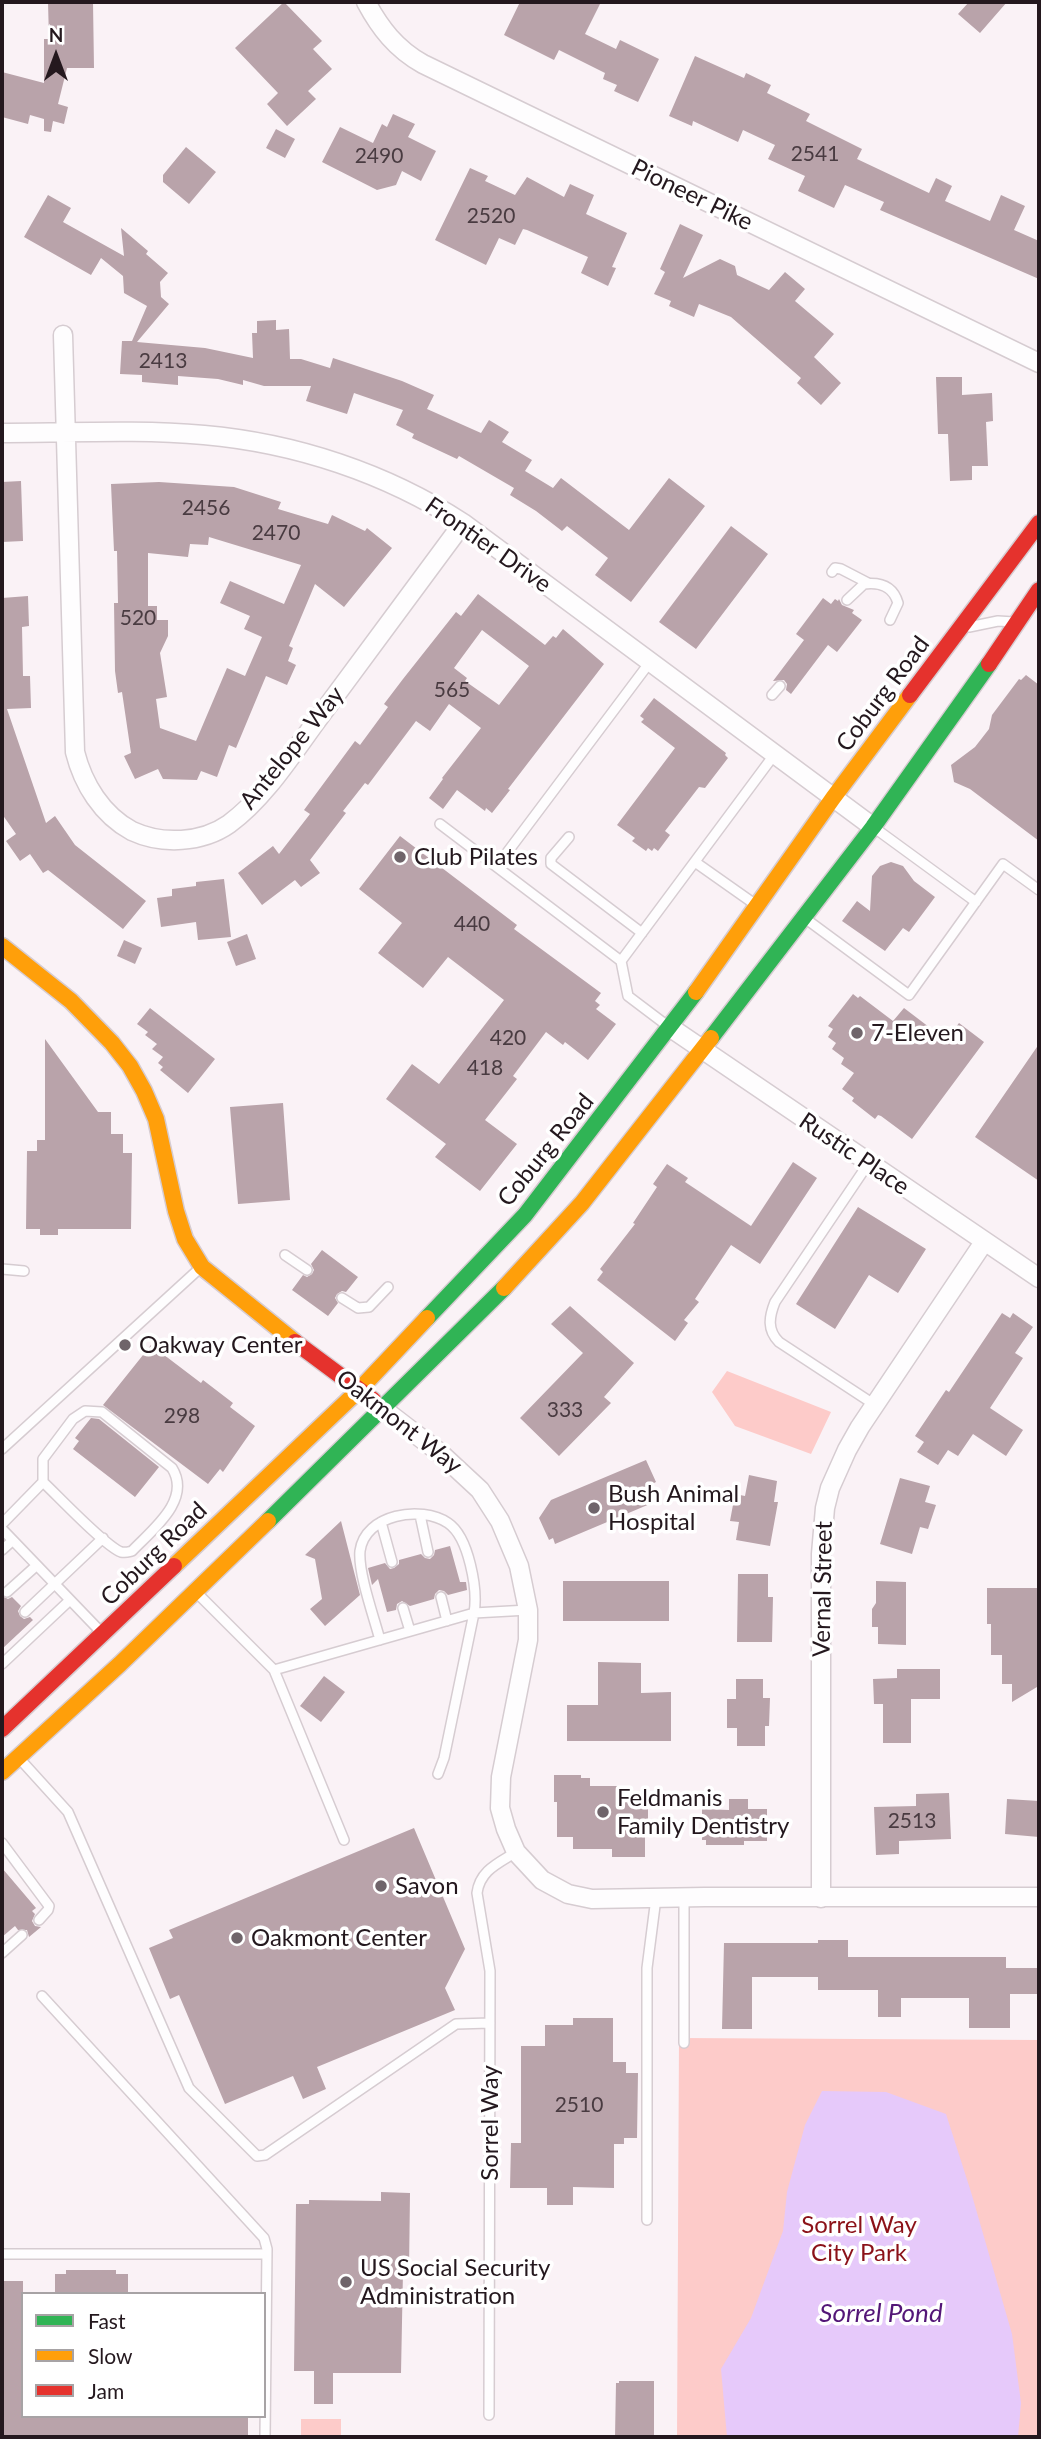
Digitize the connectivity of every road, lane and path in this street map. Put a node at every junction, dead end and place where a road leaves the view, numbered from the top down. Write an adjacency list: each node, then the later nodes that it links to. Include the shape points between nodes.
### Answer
1 (366, 2): 3 (street, Pioneer Pike, via 394,43 423,64)
2 (63, 335): 5 (street, Antelope Way)
3 (1039, 363)
4 (2, 433): 5 (street, Frontier Drive)
5 (66, 433): 6 (street, Frontier Drive, via 204,435 282,448 362,472); 6 (street, Antelope Way, via 75,752 84,779 101,806 120,824 150,837 196,838 239,816 279,771)
6 (463, 523): 15 (street, Frontier Drive)
7 (1039, 523): 14 (main road, Coburg Road)
8 (832, 572): 9 (lane, via 841,569)
9 (868, 583): 11 (lane); 12 (lane, via 894,594 898,606)
10 (1039, 590): 13 (main road, Coburg Road)
11 (847, 600)
12 (890, 620)
13 (1019, 622): 14 (lane, via 988,622); 21 (main road, Coburg Road)
14 (958, 631): 19 (main road, Coburg Road)
15 (650, 662): 18 (street, Frontier Drive); 24 (lane)
16 (780, 686): 17 (lane)
17 (772, 695)
18 (774, 755): 19 (street, Frontier Drive); 23 (lane)
19 (833, 798): 21 (street, Frontier Drive); 27 (main road, Coburg Road)
20 (439, 824): 24 (lane)
21 (873, 827): 26 (lane); 28 (main road, Coburg Road)
22 (569, 837): 29 (lane, via 551,864)
23 (695, 862): 27 (lane); 29 (lane)
24 (497, 866): 31 (lane)
25 (1039, 890): 26 (lane, via 1003,864)
26 (976, 902): 28 (lane, via 909,995)
27 (758, 906): 32 (main road, Coburg Road)
28 (804, 918): 33 (main road, Coburg Road)
29 (642, 933): 31 (lane)
30 (2, 947): 37 (main road, Oakmont Way, via 69,998 130,1066 156,1119 179,1224)
31 (621, 961): 32 (lane, via 628,996)
32 (671, 1028): 33 (street, Rustic Place); 44 (main road, Coburg Road, via 525,1214)
33 (701, 1051): 34 (street, Rustic Place); 46 (main road, Coburg Road, via 574,1212)
34 (868, 1164): 35 (street, Rustic Place); 45 (lane, via 775,1302 770,1327 779,1342)
35 (984, 1242): 41 (street, Rustic Place); 45 (street, Vernal Street)
36 (285, 1255): 39 (lane)
37 (202, 1266): 44 (main road, Oakmont Way); 47 (lane)
38 (2, 1269): 40 (lane)
39 (307, 1270)
40 (24, 1271)
41 (1039, 1278)
42 (388, 1287): 43 (lane, via 369,1307 358,1308)
43 (342, 1298)
44 (360, 1389): 46 (main road, Oakmont Way); 70 (main road, Coburg Road)
45 (874, 1405): 83 (street, Vernal Street, via 830,1488 822,1525)
46 (383, 1409): 60 (main road, Coburg Road); 65 (street, Oakmont Way, via 481,1490 513,1552)
47 (2, 1450)
48 (43, 1482): 51 (lane); 53 (lane); 53 (lane, via 45,1455 76,1415 91,1410 102,1412 172,1468 177,1487 171,1508 132,1552 119,1551)
49 (420, 1515): 50 (lane); 56 (lane); 67 (lane, via 448,1523 460,1535 476,1593)
50 (381, 1522): 57 (lane); 71 (lane, via 363,1539 360,1556)
51 (2, 1524)
52 (2, 1530): 54 (lane)
53 (103, 1538): 59 (lane)
54 (12, 1541): 55 (lane); 58 (lane)
55 (2, 1550)
56 (428, 1552)
57 (391, 1562)
58 (36, 1566): 59 (lane); 61 (lane)
59 (55, 1585): 63 (lane); 66 (lane)
60 (195, 1591): 73 (lane); 74 (main road, Coburg Road, via 120,1664)
61 (7, 1592)
62 (441, 1597): 68 (lane)
63 (69, 1600): 70 (lane); 72 (lane)
64 (403, 1608): 69 (lane)
65 (528, 1610): 67 (lane); 79 (street, Oakmont Way, via 527,1652 499,1795 502,1819)
66 (25, 1612)
67 (474, 1613): 68 (lane); 76 (lane)
68 (447, 1621): 69 (lane)
69 (410, 1631): 71 (lane)
70 (103, 1634): 74 (main road, Coburg Road)
71 (380, 1640): 73 (lane)
72 (2, 1664)
73 (274, 1670): 77 (lane)
74 (14, 1735): 75 (main road, Coburg Road); 88 (lane, via 68,1812 189,2088 257,2156 265,2155 456,2024)
75 (2, 1772)
76 (438, 1774)
77 (344, 1840)
78 (2, 1843): 84 (lane, via 49,1906)
79 (516, 1852): 82 (street, Oakmont Way, via 542,1880 568,1894 592,1899); 88 (lane, Sorrel Way, via 485,1873 478,1884 477,1902 489,1956)
80 (684, 1897): 82 (street); 83 (street); 89 (lane)
81 (1039, 1897): 83 (street)
82 (656, 1898): 90 (lane, via 647,1968)
83 (821, 1898)
84 (39, 1920)
85 (22, 1935): 86 (lane)
86 (2, 1953)
87 (42, 1996): 92 (lane, via 264,2238)
88 (490, 2023): 94 (lane, Sorrel Way)
89 (684, 2043)
90 (647, 2220)
91 (2, 2254): 92 (lane)
92 (267, 2254): 93 (lane)
93 (266, 2346)
94 (489, 2415)
95 (265, 2418): 96 (lane)
96 (265, 2437)

